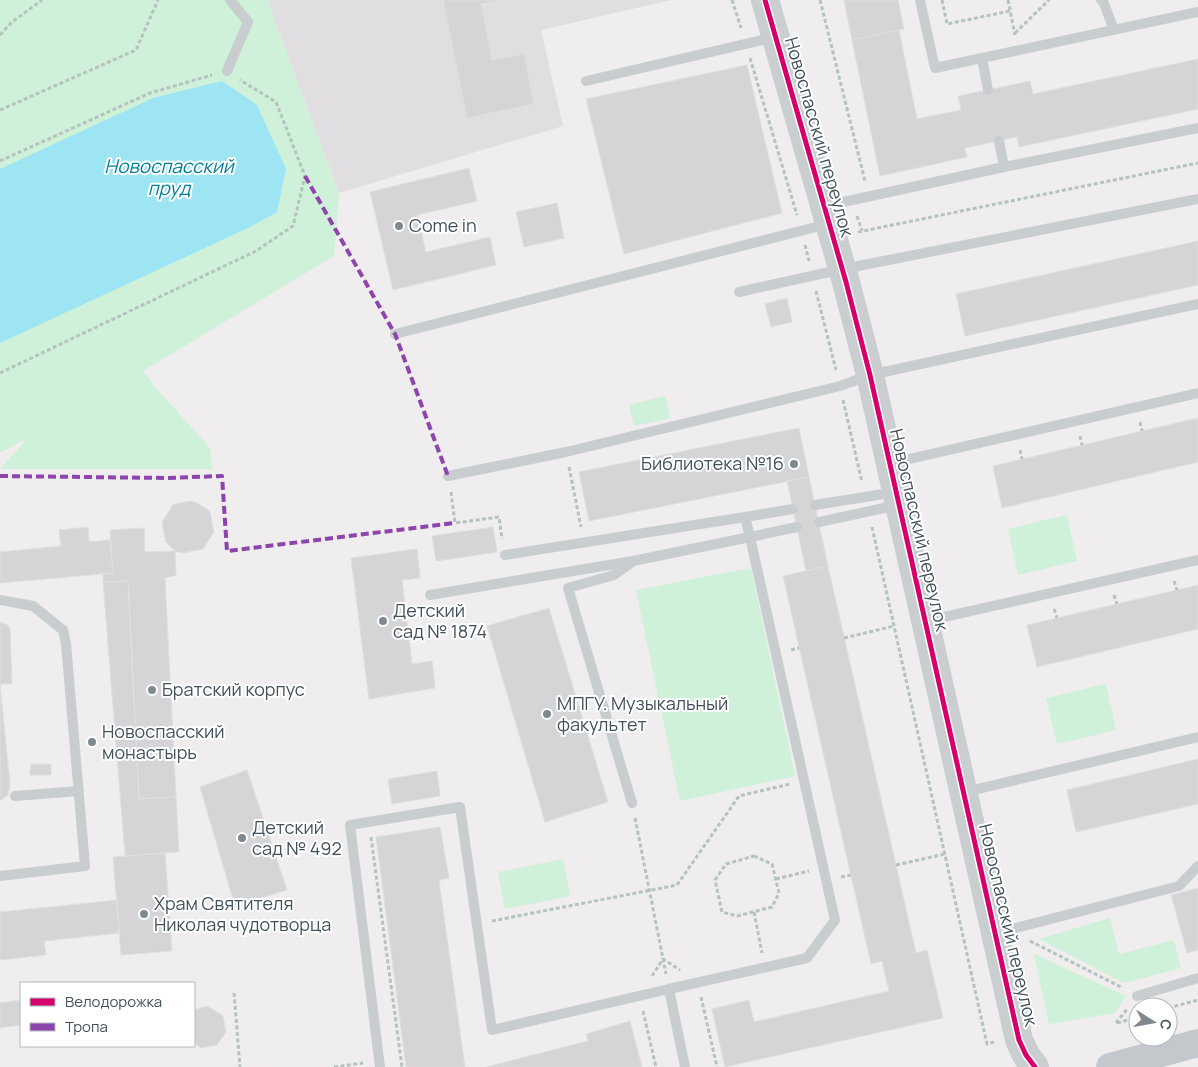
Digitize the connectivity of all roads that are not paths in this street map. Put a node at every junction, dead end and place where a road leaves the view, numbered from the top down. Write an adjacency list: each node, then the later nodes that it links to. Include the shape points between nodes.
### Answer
1 (230, 0): 9 (lane, via 248,22)
2 (765, 0): 7 (street, Новоспасский переулок)
3 (920, 0): 8 (lane, via 935,68)
4 (1101, 0): 6 (lane)
5 (1198, 12): 6 (lane)
6 (1114, 30): 8 (lane)
7 (776, 37): 10 (lane); 16 (street, Новоспасский переулок)
8 (982, 58): 11 (lane)
9 (227, 71)
10 (586, 81)
11 (988, 90)
12 (1198, 128): 14 (lane)
13 (999, 141): 14 (lane)
14 (1004, 167): 16 (lane)
15 (1198, 199): 17 (lane)
16 (827, 215): 17 (street, Новоспасский переулок); 20 (lane)
17 (843, 269): 18 (lane); 21 (street, Новоспасский переулок)
18 (739, 292)
19 (1198, 304): 21 (lane)
20 (395, 334)
21 (870, 374): 23 (street, Новоспасский переулок); 24 (lane, via 840,386 566,452)
22 (1198, 394): 23 (lane)
23 (889, 463): 25 (street, Новоспасский переулок)
24 (448, 476)
25 (897, 499): 26 (lane); 29 (lane); 37 (street, Новоспасский переулок)
26 (815, 505)
27 (793, 509): 28 (lane)
28 (745, 517): 31 (lane); 32 (lane)
29 (818, 522)
30 (797, 527): 31 (lane)
31 (750, 537): 33 (lane); 47 (lane, via 835,920 807,958)
32 (505, 555)
33 (633, 560): 35 (lane); 42 (lane, via 614,575 568,588)
34 (1198, 560): 37 (lane)
35 (430, 595)
36 (0, 600): 39 (lane, via 33,606 63,630)
37 (926, 622): 40 (street, Новоспасский переулок)
38 (1198, 737): 40 (lane)
39 (79, 791): 41 (lane); 44 (lane, via 85,866)
40 (964, 792): 45 (street, Новоспасский переулок)
41 (15, 796)
42 (632, 803)
43 (1198, 866): 45 (lane, via 1179,886)
44 (0, 876)
45 (995, 933): 49 (street, Новоспасский переулок)
46 (1198, 978): 48 (lane)
47 (669, 989): 51 (lane, via 492,1030 460,807 350,824); 52 (lane)
48 (1137, 996)
49 (1019, 1040): 53 (street); 54 (street, Новоспасский переулок)
50 (1198, 1044): 55 (main road)
51 (380, 1067)
52 (685, 1067)
53 (1017, 1067)
54 (1034, 1067)
55 (1110, 1067)

